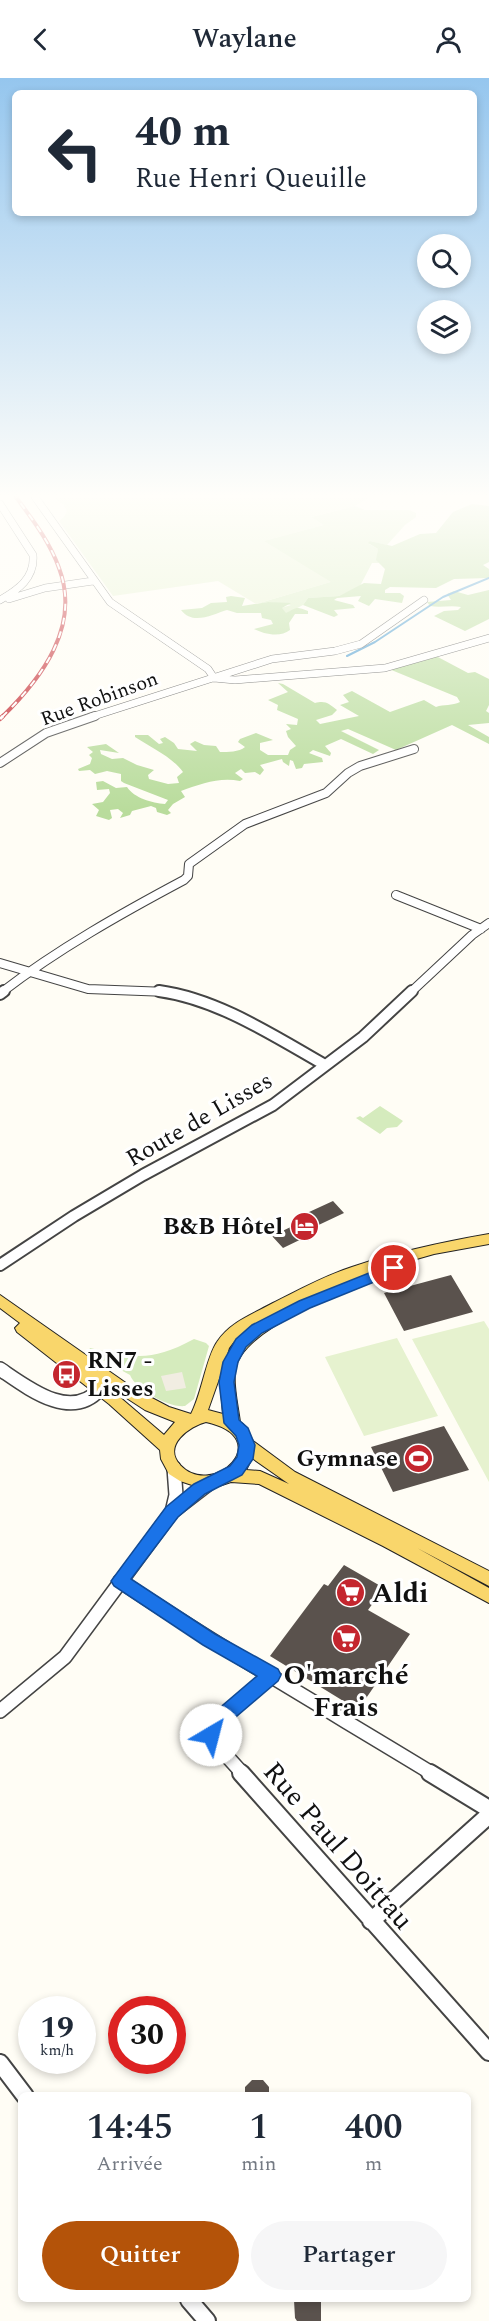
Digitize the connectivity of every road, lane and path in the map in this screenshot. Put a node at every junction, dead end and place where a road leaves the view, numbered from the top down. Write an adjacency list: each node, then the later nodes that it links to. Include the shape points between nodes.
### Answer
1 (111, 602): 4 (street, via 208,669)
2 (422, 602): 4 (street, Rue Robinson, via 352,647 272,659)
3 (489, 638): 4 (street, via 385,668 235,680)
4 (214, 678): 6 (street, Rue Robinson, via 148,696 58,728)
5 (414, 748): 10 (street, via 360,766 326,793 237,829 189,864 184,880)
6 (0, 763)
7 (396, 895): 8 (street)
8 (485, 926): 12 (street, Route de Lisses, via 390,1013)
9 (0, 963): 10 (street)
10 (33, 971): 11 (street); 12 (street, via 90,990 170,992 267,1033)
11 (0, 994)
12 (324, 1065): 15 (street, Route de Lisses, via 273,1105 129,1183)
13 (489, 1239): 20 (main road, via 417,1253 356,1271 328,1281 248,1323 222,1346 205,1401)
14 (489, 1247): 21 (main road, via 374,1275 257,1329 234,1352 227,1370)
15 (0, 1265)
16 (0, 1300): 20 (main road, via 134,1397 158,1410)
17 (0, 1311): 19 (main road)
18 (0, 1369): 19 (street, via 31,1388 73,1405 92,1398)
19 (100, 1389): 23 (main road)
20 (193, 1419): 21 (main road, via 215,1417); 23 (main road, via 172,1434)
21 (232, 1423): 22 (main road, via 242,1432)
22 (247, 1445): 25 (main road, via 245,1459); 27 (main road, via 322,1493)
23 (167, 1447): 24 (main road)
24 (174, 1467): 25 (main road, via 190,1478); 26 (street, via 176,1495)
25 (221, 1478): 26 (street); 29 (main road, via 260,1478 272,1483)
26 (172, 1512): 28 (street)
27 (489, 1579)
28 (120, 1581): 30 (street, via 209,1640); 31 (street, via 64,1657)
29 (489, 1596)
30 (272, 1675): 32 (street); 34 (street, Rue Paul Doittau, via 216,1723 211,1735)
31 (0, 1711)
32 (489, 1809)
33 (489, 1815): 34 (street)
34 (371, 1921): 35 (street, Rue Paul Doittau)
35 (489, 2052)
36 (0, 2063): 37 (street)
37 (22, 2092)
38 (191, 2302): 39 (street)
39 (207, 2321)

